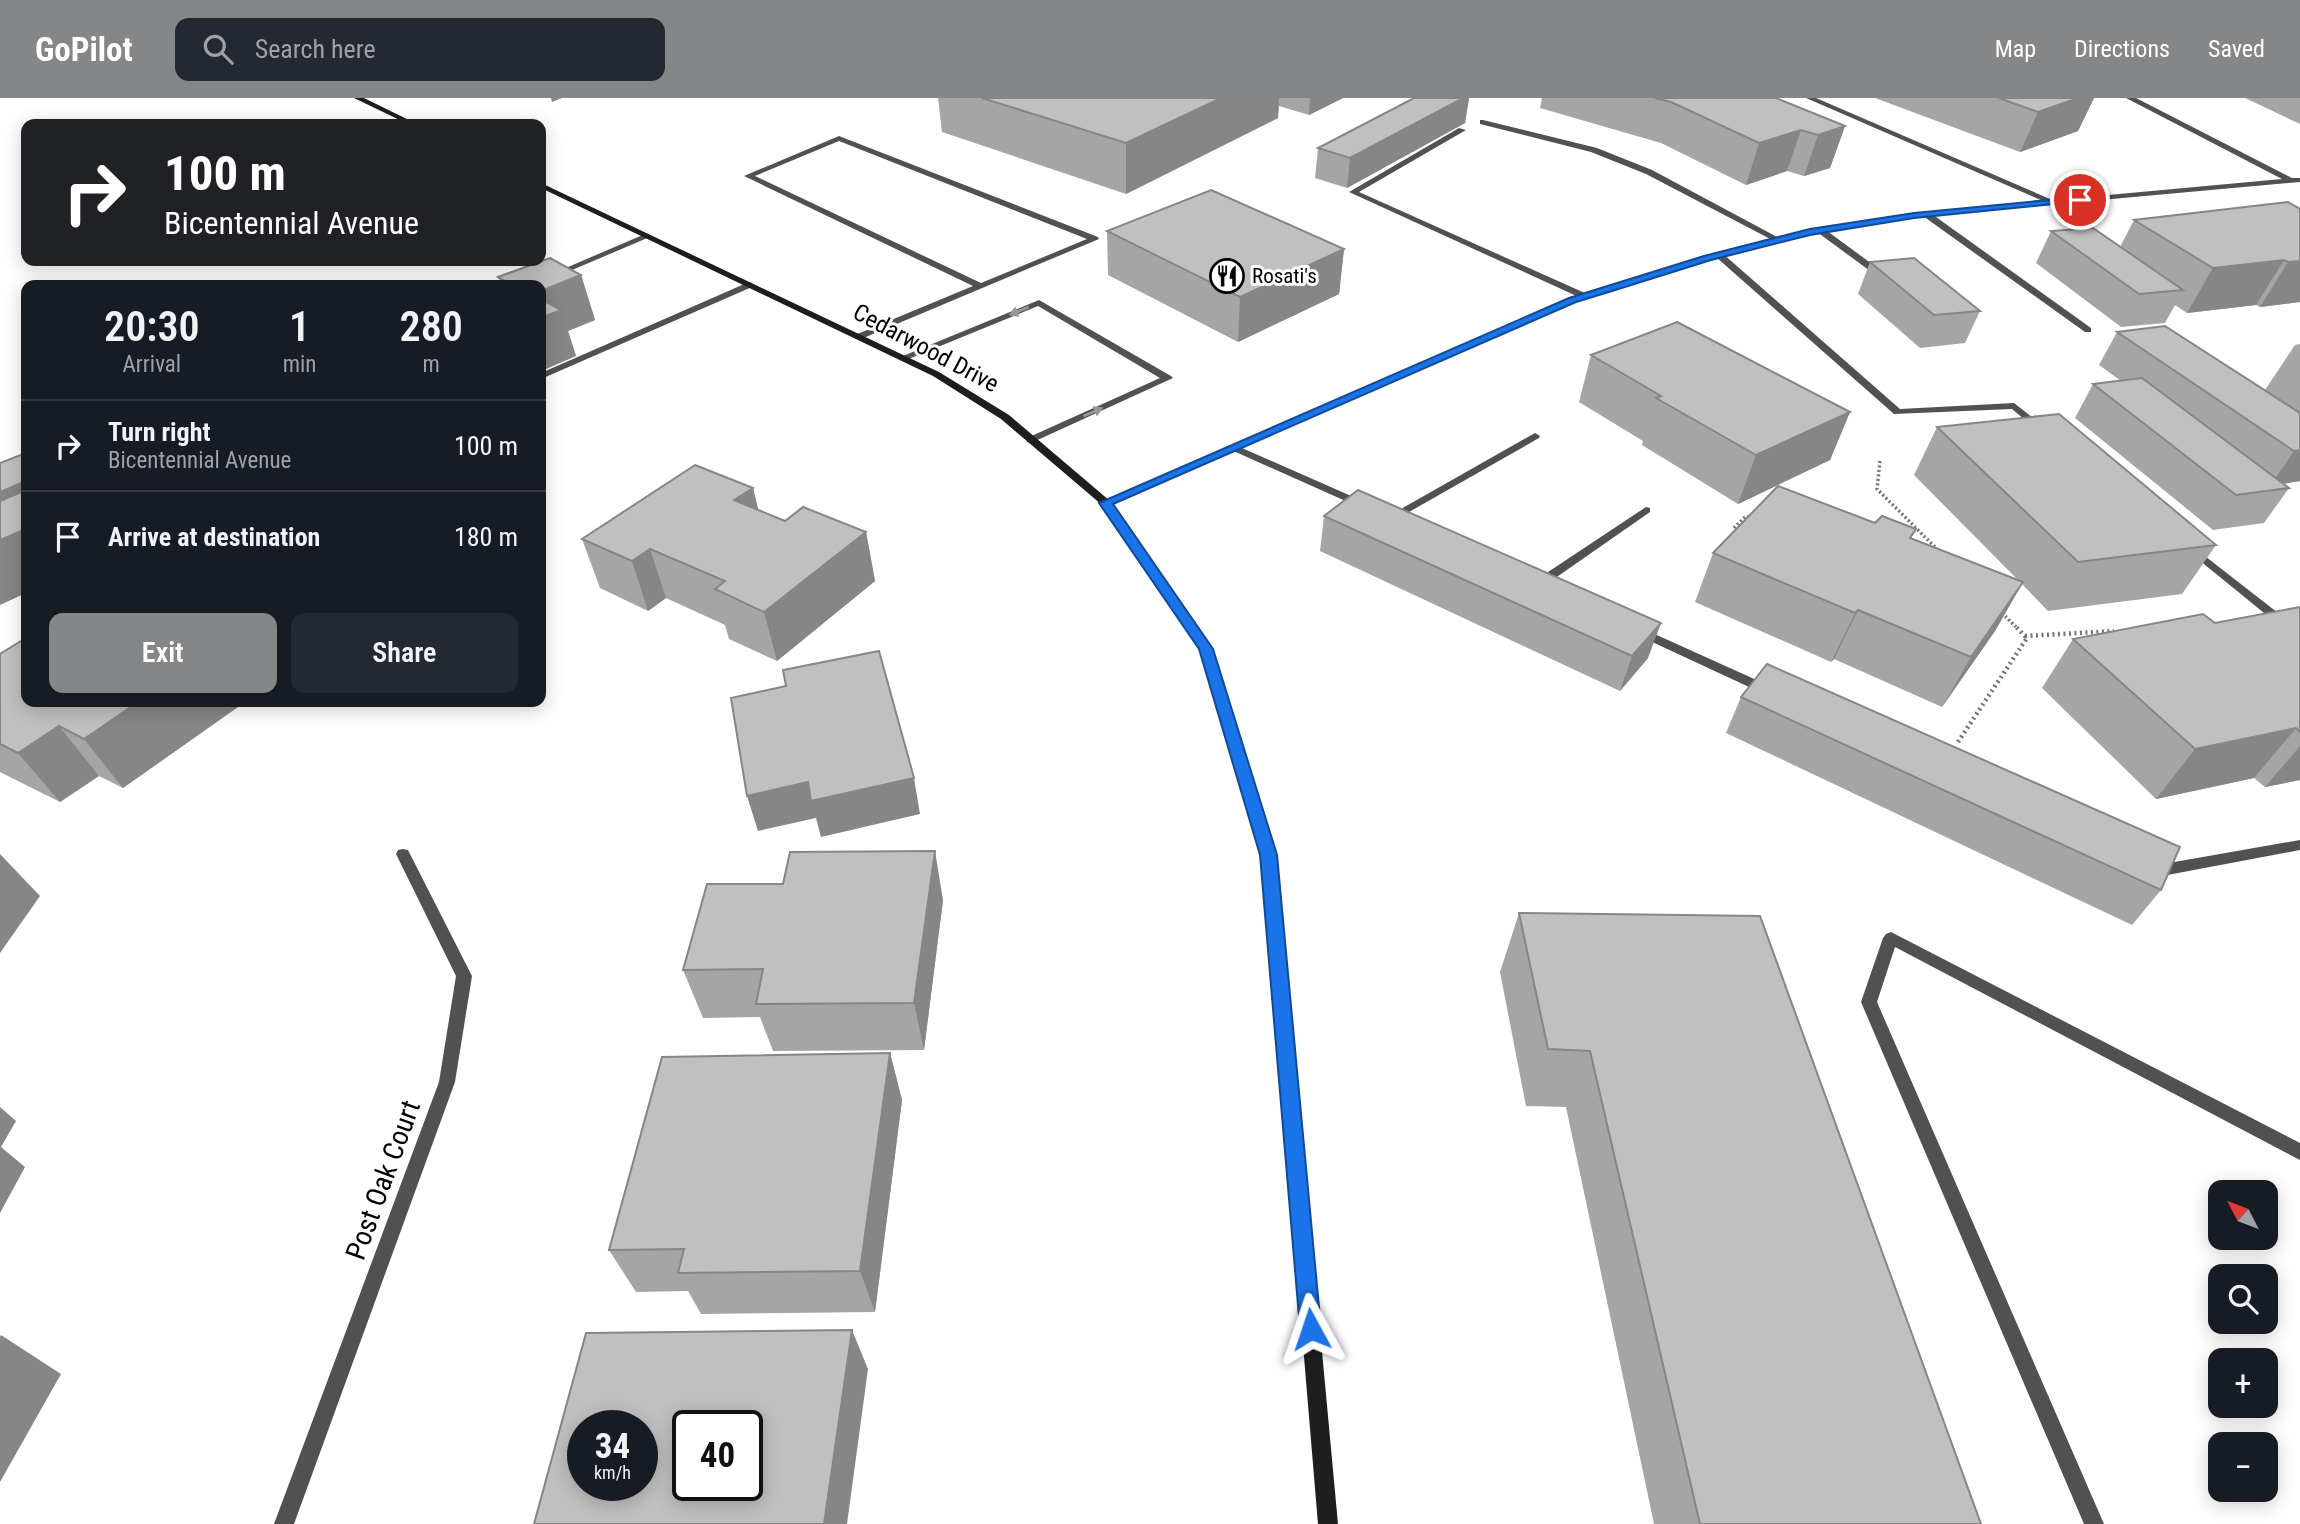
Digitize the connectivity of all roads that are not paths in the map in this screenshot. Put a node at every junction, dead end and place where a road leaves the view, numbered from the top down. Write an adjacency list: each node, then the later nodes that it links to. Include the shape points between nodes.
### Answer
1 (358, 98): 4 (street)
2 (1810, 98): 9 (street)
3 (2130, 98): 7 (street)
4 (402, 119)
5 (1483, 122): 13 (street, via 1594,150 1649,172)
6 (1462, 130): 19 (street, via 1353,192)
7 (2297, 182): 9 (street)
8 (546, 188): 12 (street, Cedarwood Drive)
9 (2053, 202): 10 (street)
10 (1926, 214): 11 (street); 20 (street)
11 (1821, 230): 13 (street); 18 (street)
12 (648, 236): 15 (street); 16 (street, Cedarwood Drive)
13 (1779, 240): 14 (street)
14 (1719, 256): 19 (street); 25 (street, via 1898,412 2014,407)
15 (542, 280)
16 (749, 285): 21 (street, Cedarwood Drive); 23 (street)
17 (980, 286): 17 (street, via 1095,239 839,138 748,176); 21 (street)
18 (1898, 286)
19 (1584, 296): 27 (street)
20 (2088, 330)
21 (858, 337): 22 (street, Cedarwood Drive)
22 (903, 358): 26 (street, Cedarwood Drive, via 1005,417); 26 (street, one-way to 22, via 1168,378 1039,303)
23 (546, 374)
24 (1535, 436): 27 (street, via 1397,521)
25 (2055, 439)
26 (1031, 440): 28 (street, Cedarwood Drive)
27 (1234, 447): 28 (street)
28 (1106, 503): 40 (street, Cedarwood Drive, via 1206,649 1269,855)
29 (1646, 510): 31 (street)
30 (2183, 542): 33 (street)
31 (1537, 585)
32 (1625, 625): 34 (street)
33 (2300, 636)
34 (1775, 693)
35 (2300, 845): 37 (street, via 2162,870)
36 (403, 854): 39 (street, Post Oak Court, via 464,976 447,1082)
37 (2137, 859)
38 (2300, 1152): 41 (street, via 1891,938 1868,1002)
39 (284, 1524)
40 (1328, 1524)
41 (2094, 1524)

